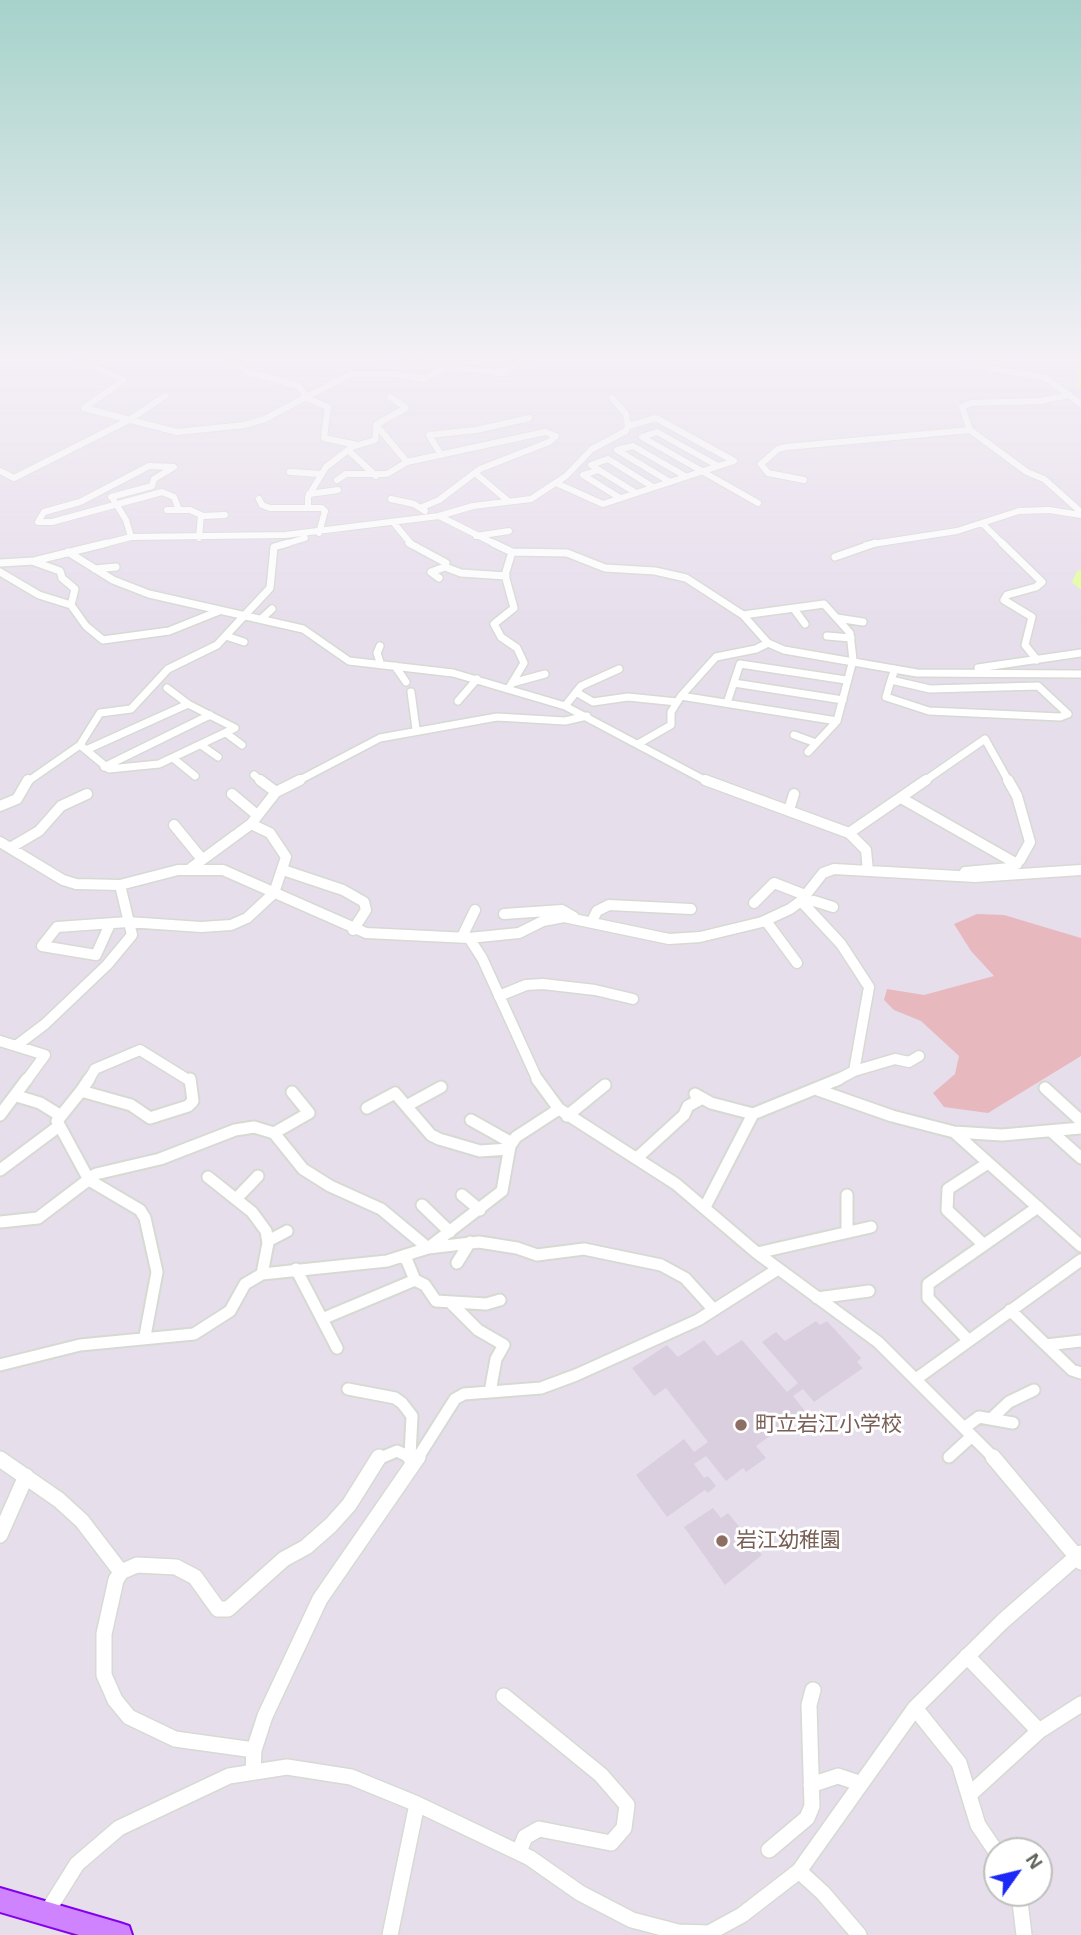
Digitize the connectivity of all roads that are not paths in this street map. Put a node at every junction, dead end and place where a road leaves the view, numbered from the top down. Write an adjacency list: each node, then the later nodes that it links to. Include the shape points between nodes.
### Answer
1 (77, 446): 20 (street, via 14,478)
2 (354, 446): 15 (street)
3 (394, 446): 17 (street)
4 (436, 446): 16 (street)
5 (480, 446): 16 (street)
6 (538, 446): 23 (street)
7 (597, 446): 30 (street)
8 (632, 446): 29 (street, via 617,450)
9 (634, 446): 26 (street)
10 (658, 446): 21 (street)
11 (683, 446): 18 (street)
12 (707, 446): 18 (street, via 734,461)
13 (794, 446): 28 (street, via 778,449 761,464 768,473)
14 (993, 446): 48 (street, via 1044,479)
15 (348, 450): 24 (street); 25 (street)
16 (441, 455): 17 (street)
17 (407, 462): 25 (street)
18 (718, 466): 21 (street)
19 (599, 470): 31 (street, via 591,465 608,459); 34 (street); 37 (street, via 583,475)
20 (0, 471)
21 (702, 471): 26 (street); 42 (street)
22 (290, 472): 24 (street)
23 (475, 472): 40 (street); 45 (street, via 439,500)
24 (321, 474): 35 (street)
25 (376, 476): 27 (street, via 346,474)
26 (685, 476): 29 (street)
27 (337, 480)
28 (804, 480)
29 (670, 482): 31 (street)
30 (556, 483): 37 (street, via 603,503); 40 (street, via 538,496)
31 (653, 487): 34 (street)
32 (338, 490): 35 (street)
33 (101, 491): 36 (street); 36 (street, via 151,465 174,467 154,479 152,486); 41 (street, via 47,511 38,522 64,520)
34 (636, 493): 37 (street)
35 (309, 494): 44 (street)
36 (111, 497): 41 (street)
37 (620, 498)
38 (259, 499): 44 (street, via 270,508)
39 (391, 499): 45 (street)
40 (507, 500): 43 (street)
41 (117, 503): 47 (street, via 165,492 174,496); 58 (street)
42 (758, 503)
43 (481, 505): 51 (street); 52 (street)
44 (308, 507): 55 (street, via 324,509)
45 (420, 508): 51 (street)
46 (167, 510): 47 (street)
47 (179, 510): 50 (street)
48 (1081, 514): 54 (street, via 1019,511)
49 (225, 515): 50 (street)
50 (203, 516): 59 (street)
51 (435, 516): 53 (street); 57 (street)
52 (478, 516)
53 (393, 522): 55 (street); 66 (street, via 409,543 446,563)
54 (982, 523): 62 (street, via 866,544); 95 (street, via 1041,580 1041,585 1007,594 1004,600 1032,617 1025,645)
55 (321, 529): 59 (street); 81 (street, via 295,544 274,547 270,588)
56 (509, 531): 57 (street, via 495,527)
57 (476, 536): 61 (street)
58 (131, 537): 59 (street); 60 (street)
59 (199, 538)
60 (68, 552): 63 (street); 67 (street)
61 (512, 552): 69 (street); 82 (street, via 571,553 605,568 686,578)
62 (835, 557)
63 (31, 561): 64 (street); 70 (street, via 57,569)
64 (0, 563)
65 (116, 567): 67 (street)
66 (445, 567): 69 (street, via 461,573); 71 (street, via 431,572)
67 (96, 569): 76 (street)
68 (0, 572): 74 (street)
69 (506, 576): 113 (street, via 514,608 494,624 501,637 517,648 524,663)
70 (62, 578): 72 (street); 77 (street, via 75,589)
71 (439, 578)
72 (51, 582)
73 (164, 591): 76 (street)
74 (34, 592): 75 (street); 77 (street)
75 (49, 592)
76 (156, 596): 80 (street)
77 (71, 605): 80 (street, via 103,640 147,629 184,627)
78 (272, 609): 84 (street)
79 (794, 609): 82 (street); 83 (street, via 824,604); 86 (street)
80 (219, 611): 81 (street)
81 (243, 615): 84 (street); 87 (street)
82 (743, 615): 91 (street)
83 (836, 618): 85 (street); 89 (street)
84 (261, 619): 96 (street, via 303,629 342,658)
85 (863, 622)
86 (805, 624)
87 (226, 636): 90 (street); 133 (street, via 205,653 168,669 131,709 100,713)
88 (827, 636): 89 (street)
89 (851, 638): 94 (street)
90 (244, 642)
91 (768, 643): 94 (street, via 784,650); 117 (street, via 716,657)
92 (380, 646): 97 (street)
93 (1081, 653): 95 (street)
94 (853, 660): 100 (street); 109 (street)
95 (1037, 660): 105 (street)
96 (365, 664): 97 (street); 102 (street)
97 (381, 665): 98 (street)
98 (395, 666): 101 (street); 111 (street)
99 (619, 669): 116 (street)
100 (895, 669): 105 (street); 110 (street)
101 (437, 671): 107 (street); 108 (street)
102 (362, 673)
103 (486, 673): 107 (street)
104 (545, 674): 113 (street)
105 (929, 674): 106 (street)
106 (1081, 674)
107 (478, 679): 113 (street); 119 (street)
108 (427, 680)
109 (846, 680): 112 (street, via 740,664); 118 (street)
110 (891, 680): 110 (street, via 886,697 929,711 1060,718 1068,714 1038,687 930,689)
111 (406, 682)
112 (734, 682): 118 (street); 120 (street)
113 (510, 686): 122 (street)
114 (167, 688): 121 (street)
115 (411, 692): 126 (street)
116 (576, 692): 117 (street, via 593,702 628,697); 122 (street)
117 (679, 699): 120 (street); 130 (street, via 671,712 671,725)
118 (843, 700): 125 (street)
119 (458, 701)
120 (727, 703): 125 (street)
121 (188, 704): 123 (street); 133 (street)
122 (565, 706): 124 (street)
123 (211, 715): 127 (street, via 235,728); 137 (street)
124 (587, 716): 126 (street, via 565,721 496,717); 130 (street)
125 (837, 721): 129 (street)
126 (416, 729): 140 (street, via 364,745)
127 (226, 733): 131 (street); 132 (street)
128 (794, 735): 129 (street)
129 (816, 743): 134 (street)
130 (638, 744): 146 (street, via 711,783)
131 (201, 745): 135 (street); 136 (street)
132 (242, 745)
133 (83, 748): 137 (street); 145 (street, via 29,778 17,799)
134 (808, 752)
135 (218, 757)
136 (173, 758): 137 (street, via 159,764); 139 (street)
137 (104, 766)
138 (254, 775): 140 (street)
139 (195, 776)
140 (276, 792): 147 (street)
141 (232, 793): 147 (street)
142 (87, 794): 151 (street, via 61,806 39,831)
143 (794, 794): 146 (street)
144 (901, 798): 150 (street); 153 (street); 153 (street, via 985,739 1017,796 1027,828 1030,842)
145 (0, 806)
146 (789, 810): 150 (street)
147 (257, 815): 148 (street)
148 (251, 824): 152 (street); 155 (street, via 270,833 286,853)
149 (174, 825): 152 (street)
150 (849, 833): 157 (street, via 866,850)
151 (5, 845): 159 (street, via 63,880)
152 (201, 858): 154 (street)
153 (1017, 864): 158 (street)
154 (191, 868): 159 (street); 160 (street, via 223,870)
155 (283, 870): 160 (street); 172 (street, via 344,890 364,902 366,910)
156 (1081, 870): 158 (street)
157 (868, 871): 158 (street); 161 (street, via 830,870)
158 (944, 876)
159 (120, 885): 170 (street)
160 (274, 893): 170 (street, via 247,918 231,925); 172 (street)
161 (804, 900): 162 (street, via 774,883); 163 (street); 169 (street); 180 (street, via 869,987)
162 (754, 903)
163 (833, 907)
164 (691, 909): 168 (street, via 609,905 597,911)
165 (475, 910): 173 (street)
166 (505, 914): 167 (street, via 562,909)
167 (575, 918): 168 (street); 173 (street, via 549,919 519,933)
168 (592, 921): 169 (street, via 684,939)
169 (766, 921): 174 (street)
170 (128, 922): 171 (street); 178 (street, via 132,936 122,949)
171 (110, 924): 171 (street, via 57,927 42,946 96,955)
172 (353, 930): 173 (street)
173 (466, 937): 175 (street, via 476,946)
174 (797, 963)
175 (499, 996): 176 (street, via 526,985 543,984); 190 (street, via 536,1078)
176 (633, 999)
177 (0, 1042): 178 (street)
178 (16, 1046): 187 (street, via 45,1055)
179 (919, 1056): 180 (street, via 909,1062 895,1059)
180 (855, 1071): 184 (street)
181 (605, 1085): 190 (street)
182 (440, 1087): 188 (street)
183 (1045, 1088): 195 (street)
184 (818, 1090): 191 (street); 197 (street)
185 (80, 1091): 185 (street, via 131,1105 150,1118 188,1107 193,1101 190,1079 140,1050 95,1069); 194 (street)
186 (292, 1092): 199 (street, via 309,1113)
187 (17, 1096): 192 (street); 194 (street, via 40,1103)
188 (408, 1105): 189 (street, via 395,1093); 200 (street, via 431,1135 452,1145 480,1151)
189 (367, 1108)
190 (563, 1113): 200 (street); 201 (street)
191 (752, 1114): 201 (street, via 698,1096); 212 (street)
192 (0, 1115)
193 (471, 1120): 200 (street)
194 (60, 1121): 204 (street); 207 (street)
195 (1081, 1121)
196 (1081, 1128): 198 (street)
197 (954, 1132): 198 (street); 203 (street)
198 (1052, 1132): 202 (street)
199 (274, 1133): 207 (street, via 244,1128); 224 (street, via 316,1179 381,1209)
200 (510, 1146): 214 (street, via 502,1191)
201 (638, 1157): 212 (street)
202 (1081, 1158)
203 (988, 1163): 213 (street); 222 (street, via 948,1189 947,1210)
204 (0, 1170)
205 (258, 1176): 210 (street)
206 (208, 1177): 210 (street)
207 (89, 1180): 215 (street, via 38,1218); 240 (street, via 140,1210 145,1218 157,1272)
208 (462, 1195): 214 (street)
209 (847, 1195): 219 (street)
210 (236, 1199): 220 (street, via 261,1222)
211 (422, 1205): 218 (street)
212 (705, 1207): 225 (street)
213 (1038, 1208): 222 (street); 223 (street)
214 (480, 1210): 218 (street)
215 (0, 1222)
216 (871, 1227): 219 (street)
217 (287, 1231): 220 (street)
218 (450, 1232): 224 (street)
219 (847, 1232): 225 (street)
220 (268, 1241): 231 (street)
221 (470, 1242): 224 (street); 228 (street); 237 (street, via 501,1244 537,1255 584,1249 661,1265 685,1278)
222 (983, 1244): 241 (street, via 928,1284 928,1298)
223 (1081, 1246)
224 (428, 1248): 226 (street)
225 (757, 1253): 230 (street)
226 (405, 1256): 229 (street); 232 (street)
227 (1081, 1260): 238 (street)
228 (457, 1263)
229 (296, 1269): 231 (street); 239 (street)
230 (778, 1269): 234 (street); 237 (street)
231 (261, 1275): 240 (street, via 245,1284 230,1311 204,1330 184,1336)
232 (415, 1280): 236 (street, via 427,1287 436,1301); 239 (street)
233 (869, 1291): 234 (street)
234 (817, 1298): 247 (street, via 878,1342)
235 (500, 1300): 236 (street)
236 (451, 1303): 250 (street, via 478,1330 504,1345 496,1359)
237 (714, 1310): 250 (street, via 641,1347 541,1388)
238 (1010, 1310): 241 (street); 243 (street)
239 (322, 1319): 244 (street)
240 (145, 1336): 245 (street, via 80,1345)
241 (968, 1340): 247 (street)
242 (1081, 1341): 243 (street)
243 (1046, 1345): 246 (street)
244 (338, 1348)
245 (0, 1365)
246 (1081, 1373)
247 (916, 1379): 253 (street)
248 (348, 1389): 254 (street, via 402,1403 412,1416)
249 (1034, 1390): 251 (street, via 1009,1402)
250 (490, 1392): 254 (street, via 455,1398)
251 (991, 1419): 252 (street); 253 (street, via 979,1417)
252 (1013, 1423)
253 (968, 1432): 255 (street); 259 (street)
254 (412, 1457): 260 (street, via 397,1451 380,1456 331,1525 228,1609 218,1609 195,1577 176,1567 146,1563); 267 (street, via 388,1504 320,1599 273,1697)
255 (949, 1457)
256 (0, 1459): 257 (street)
257 (26, 1476): 258 (street); 260 (street, via 82,1521)
258 (0, 1535)
259 (1079, 1557): 261 (street)
260 (121, 1572): 267 (street, via 108,1601 104,1634 104,1675 115,1700 129,1717 163,1736)
261 (967, 1656): 265 (street); 266 (street)
262 (814, 1690): 270 (street, via 810,1705)
263 (504, 1696): 275 (street, via 601,1775 628,1805 624,1828 611,1843 539,1829 525,1837)
264 (1081, 1704): 266 (street)
265 (915, 1709): 269 (street); 271 (street, via 960,1763)
266 (1039, 1731): 271 (street)
267 (254, 1750): 268 (street)
268 (253, 1771): 272 (street, via 287,1768 351,1777); 279 (street, via 173,1800 107,1836 77,1864)
269 (859, 1783): 270 (street, via 838,1776); 276 (street)
270 (811, 1785): 274 (street, via 812,1806 807,1818)
271 (970, 1794): 273 (street)
272 (418, 1804): 275 (street); 281 (street)
273 (986, 1837)
274 (769, 1850)
275 (519, 1852): 276 (street, via 580,1893 632,1920 698,1934 722,1928)
276 (799, 1871): 282 (street)
277 (0, 1900): 279 (highway)
278 (1021, 1907): 283 (street)
279 (47, 1912): 280 (highway)
280 (121, 1935)
281 (390, 1935)
282 (859, 1935)
283 (1024, 1935)

